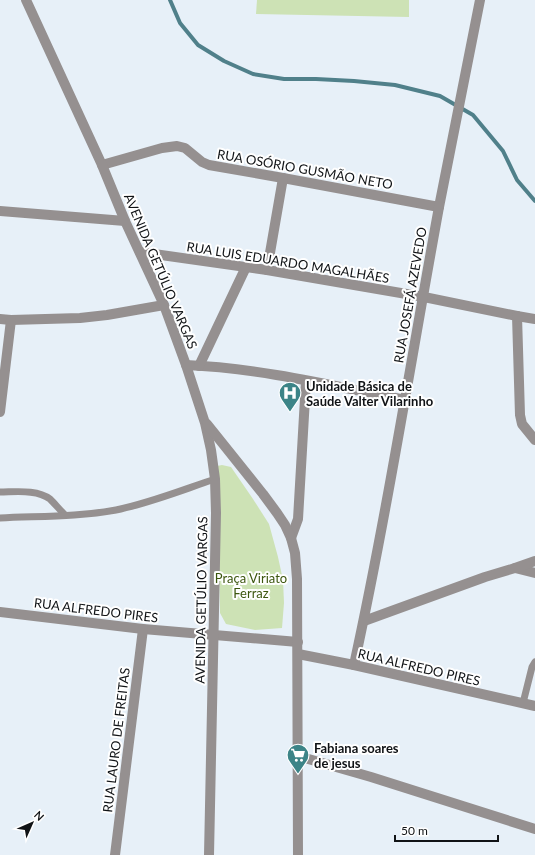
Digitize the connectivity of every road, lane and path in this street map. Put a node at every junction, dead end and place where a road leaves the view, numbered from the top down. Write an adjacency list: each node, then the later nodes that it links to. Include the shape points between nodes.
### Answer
1 (26, 0): 3 (street, AVENIDA GETÚLIO VARGAS)
2 (480, 0): 5 (street, RUA JOSEFÁ AZEVEDO)
3 (102, 165): 4 (street, RUA OSÓRIO GUSMÃO NETO, via 177,146 190,151 210,166); 7 (street, AVENIDA GETÚLIO VARGAS)
4 (283, 178): 5 (street, RUA OSÓRIO GUSMÃO NETO); 10 (street)
5 (439, 207): 11 (street, RUA JOSEFÁ AZEVEDO)
6 (0, 211): 7 (street)
7 (125, 221): 8 (street, AVENIDA GETÚLIO VARGAS)
8 (140, 252): 9 (street, RUA LUIS EDUARDO MAGALHÃES); 12 (street, AVENIDA GETÚLIO VARGAS)
9 (246, 267): 10 (street, RUA LUIS EDUARDO MAGALHÃES); 18 (street)
10 (267, 270): 11 (street, RUA LUIS EDUARDO MAGALHÃES)
11 (424, 296): 13 (street, RUA LUIS EDUARDO MAGALHÃES); 20 (street, RUA JOSEFÁ AZEVEDO)
12 (164, 305): 16 (street, via 101,316); 17 (street, AVENIDA GETÚLIO VARGAS)
13 (517, 316): 15 (street, RUA LUIS EDUARDO MAGALHÃES); 23 (street, via 520,415 522,424)
14 (0, 319): 16 (street)
15 (535, 319)
16 (11, 320): 21 (street)
17 (186, 365): 18 (street); 22 (street, AVENIDA GETÚLIO VARGAS)
18 (199, 366): 19 (street)
19 (306, 381): 20 (street); 28 (street, via 298,519)
20 (405, 400): 33 (street, RUA JOSEFÁ AZEVEDO)
21 (0, 412)
22 (205, 423): 24 (street, AVENIDA GETÚLIO VARGAS); 28 (street, via 263,494)
23 (535, 440)
24 (215, 479): 26 (lane, via 138,505 96,513); 35 (street, AVENIDA GETÚLIO VARGAS)
25 (0, 492): 26 (lane, via 42,494)
26 (65, 515): 27 (lane)
27 (0, 518)
28 (291, 538): 36 (street, via 297,579)
29 (535, 561): 30 (street)
30 (516, 568): 31 (street); 33 (street)
31 (535, 572)
32 (0, 612): 34 (street, RUA ALFREDO PIRES)
33 (364, 621): 39 (street, RUA JOSEFÁ AZEVEDO)
34 (143, 629): 35 (street, RUA ALFREDO PIRES); 44 (street, RUA LAURO DE FREITAS)
35 (214, 635): 36 (street); 45 (street, AVENIDA GETÚLIO VARGAS)
36 (298, 642): 37 (street)
37 (298, 654): 39 (street, RUA ALFREDO PIRES); 42 (street)
38 (535, 662): 40 (lane)
39 (354, 665): 40 (street, RUA ALFREDO PIRES)
40 (523, 703): 41 (street, RUA ALFREDO PIRES)
41 (535, 706)
42 (298, 756): 43 (street); 46 (street)
43 (535, 829)
44 (115, 855)
45 (209, 855)
46 (298, 855)

